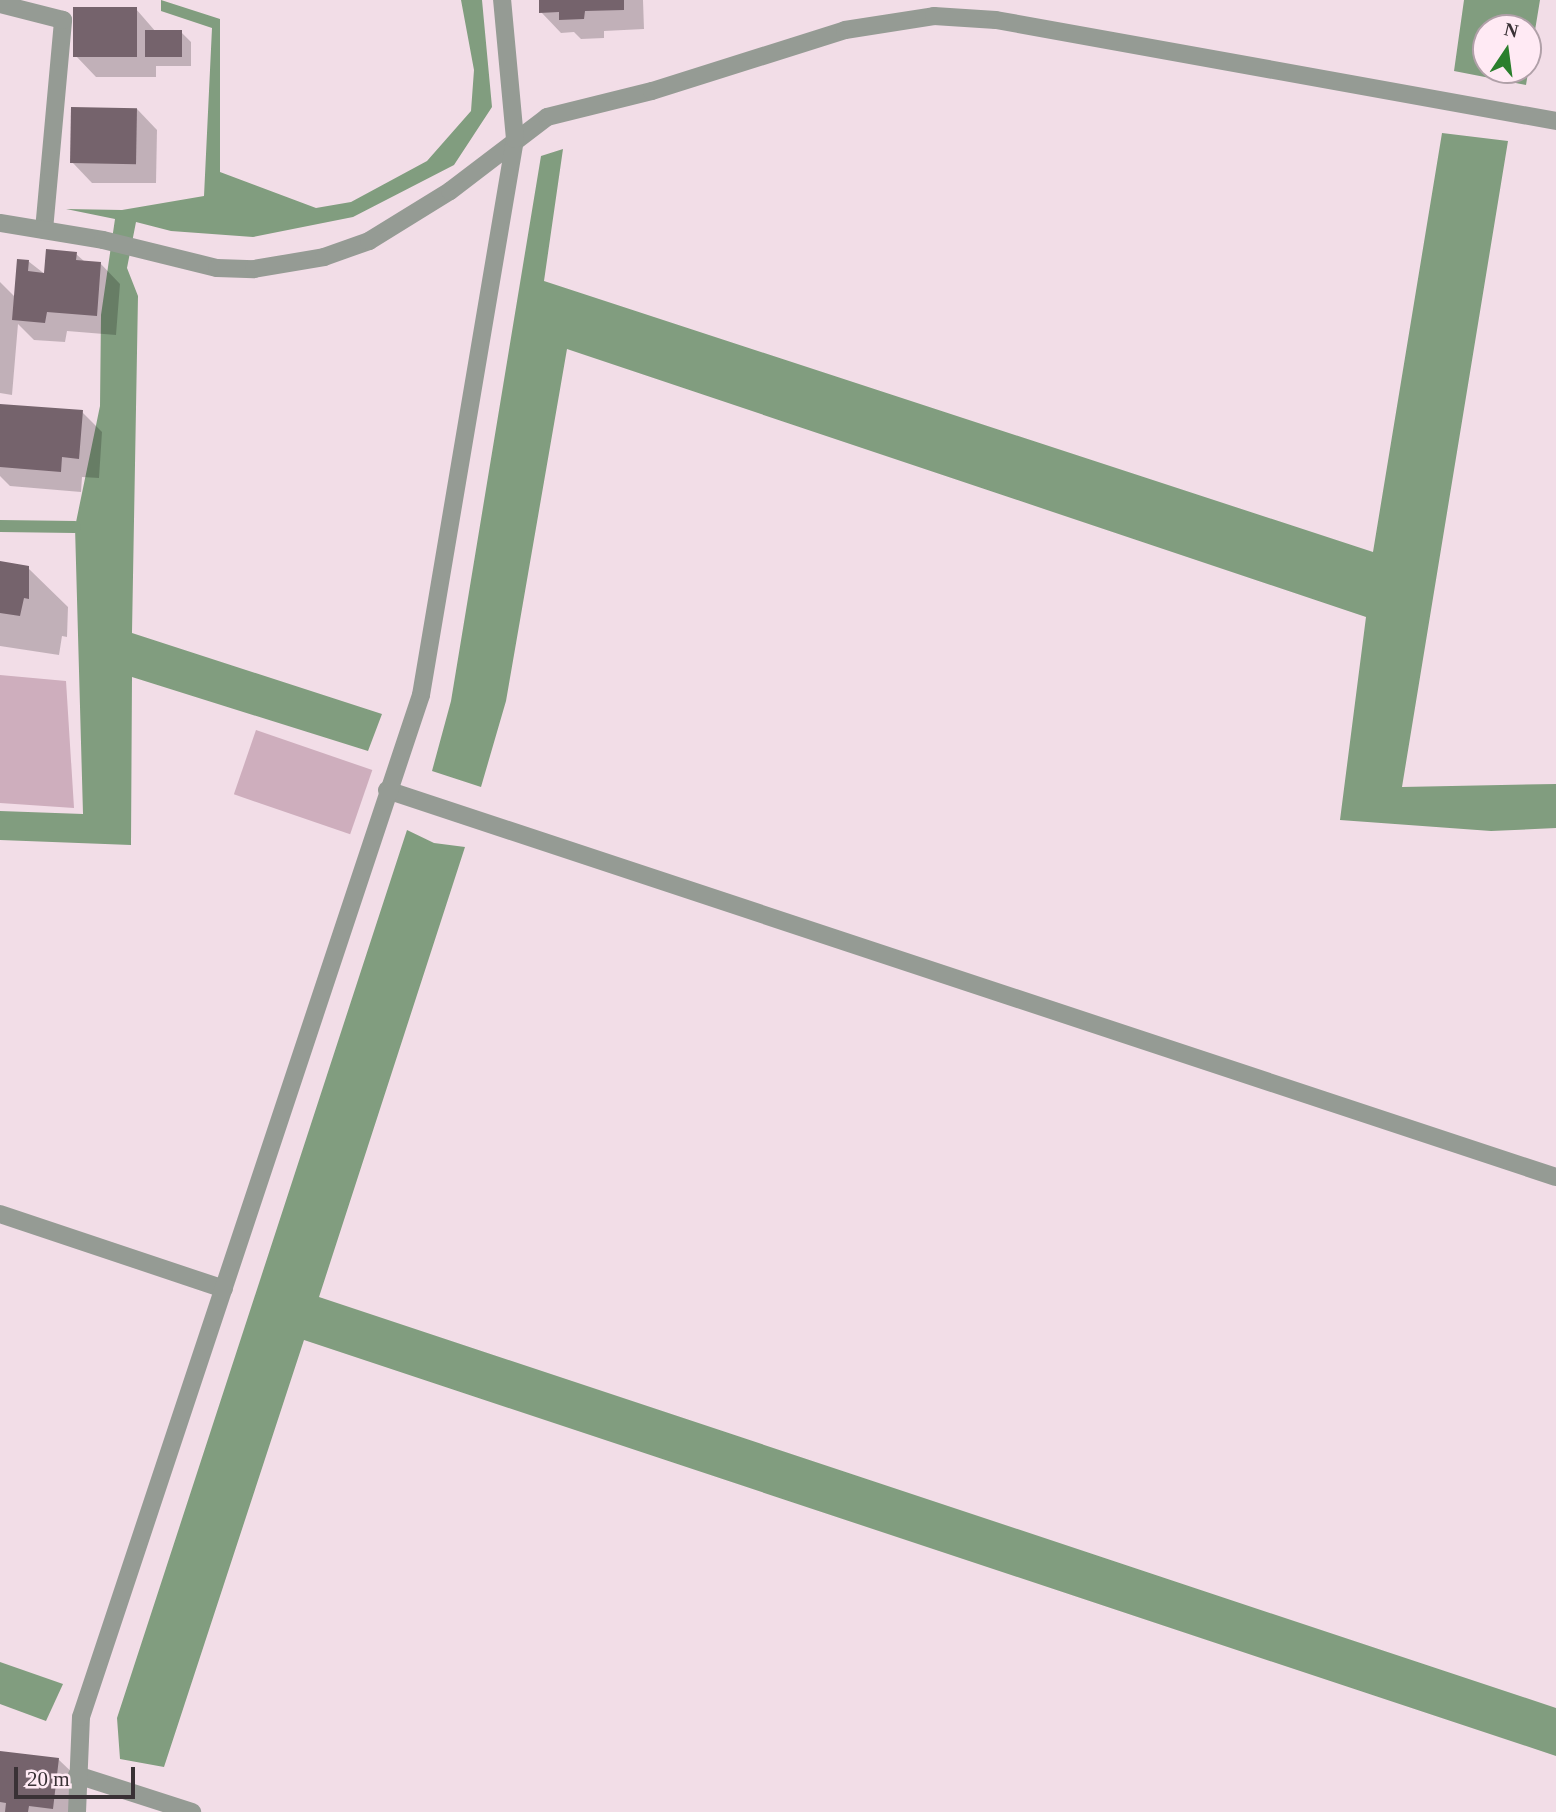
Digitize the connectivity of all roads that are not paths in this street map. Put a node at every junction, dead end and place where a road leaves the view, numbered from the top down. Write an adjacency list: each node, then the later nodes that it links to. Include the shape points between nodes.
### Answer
1 (502, 0): 4 (street)
2 (0, 4): 6 (street, via 63,20)
3 (1556, 121): 4 (street, via 996,20 934,16 845,30 652,91 547,117)
4 (515, 139): 6 (street, via 450,191 369,241 324,257 254,269 217,268); 7 (street, via 421,695)
5 (0, 223): 6 (street)
6 (44, 230)
7 (387, 790): 8 (street); 10 (street)
8 (1556, 1177)
9 (0, 1214): 10 (street)
10 (224, 1289): 11 (street, via 81,1717)
11 (77, 1775): 12 (street); 13 (street)
12 (77, 1812)
13 (192, 1812)

